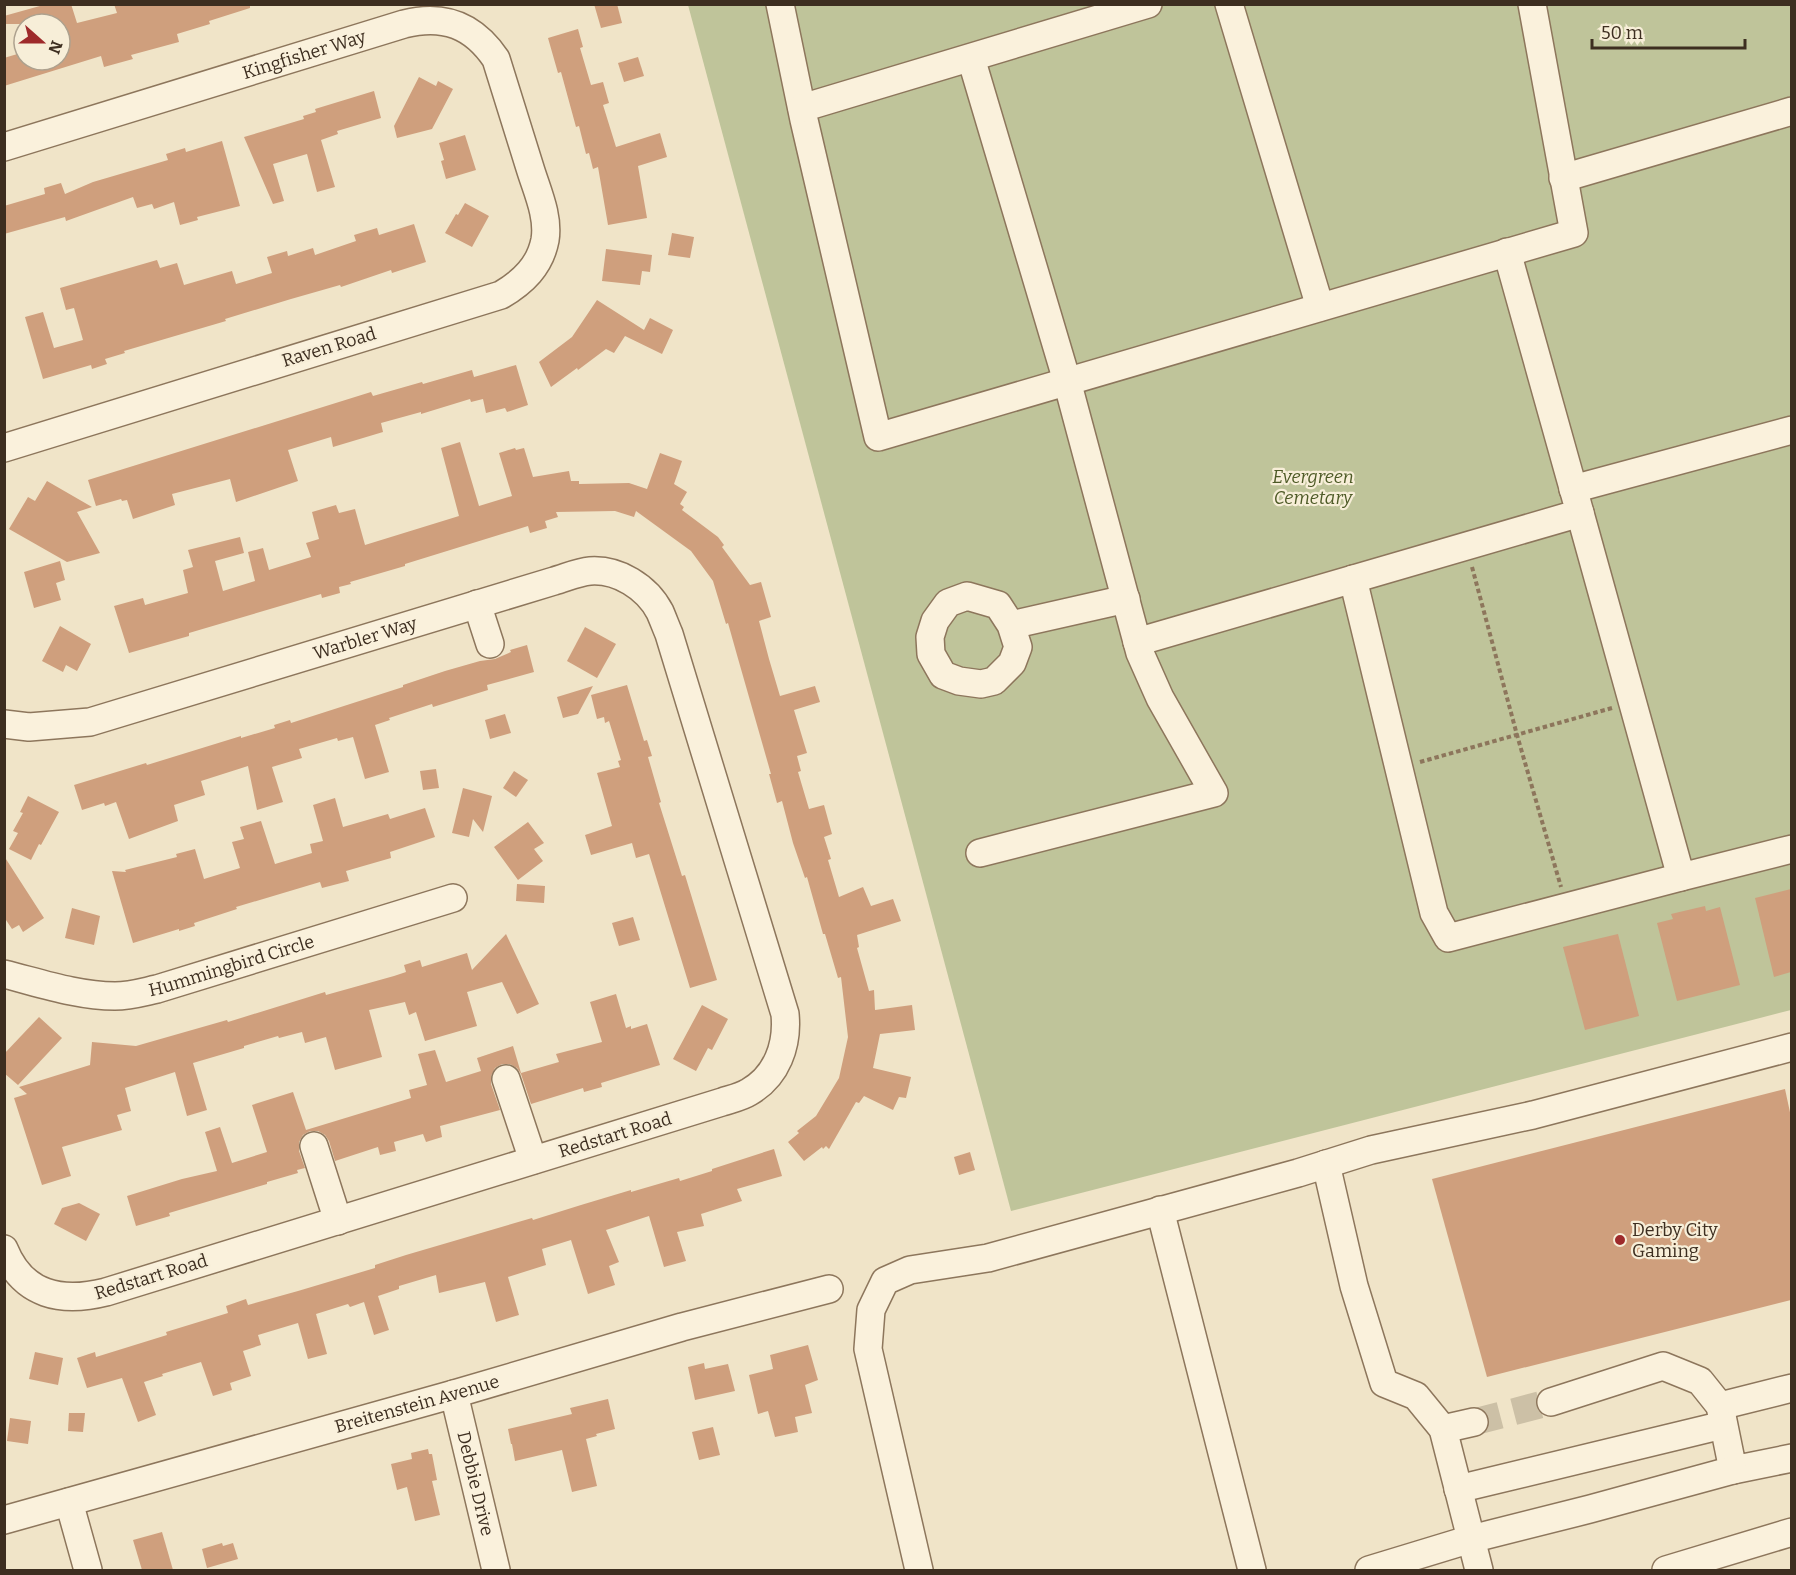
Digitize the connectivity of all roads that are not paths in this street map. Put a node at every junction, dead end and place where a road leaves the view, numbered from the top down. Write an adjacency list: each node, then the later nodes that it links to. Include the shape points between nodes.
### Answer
1 (780, 4): 6 (street)
2 (1148, 4): 5 (street)
3 (1229, 4): 12 (street)
4 (1532, 4): 10 (street)
5 (971, 58): 6 (street); 13 (street)
6 (802, 108): 13 (street, via 878,437)
7 (1791, 111): 10 (street)
8 (4, 147): 9 (street, Kingfisher Way, via 404,24 434,20 466,29 488,47 496,59)
9 (526, 155): 15 (street, Raven Road, via 543,210 545,237 537,264 501,295)
10 (1563, 178): 11 (street, via 1574,233)
11 (1507, 252): 12 (street); 16 (street)
12 (1320, 307): 13 (street)
13 (1067, 381): 18 (street)
14 (1791, 430): 16 (street)
15 (4, 448)
16 (1577, 501): 17 (street, via 1466,546); 27 (street)
17 (1353, 579): 21 (street); 27 (street, via 1434,913 1448,938)
18 (1125, 599): 20 (street); 21 (street)
19 (477, 604): 22 (street); 23 (street, Warbler Way, via 588,571 617,575 638,586 651,599); 24 (street, Warbler Way, via 90,722 29,727)
20 (1011, 625)
21 (1137, 642): 26 (street, via 1160,698 1214,793)
22 (490, 644)
23 (678, 662): 33 (street, Redstart Road, via 785,1014 784,1045 774,1069 746,1094)
24 (4, 724)
25 (1791, 849): 27 (street)
26 (980, 853)
27 (1681, 877)
28 (453, 898): 29 (street, Hummingbird Circle, via 132,994 84,993)
29 (4, 974)
30 (1791, 1047): 34 (street)
31 (506, 1079): 33 (street)
32 (314, 1146): 36 (street)
33 (533, 1160): 36 (street, Redstart Road)
34 (1326, 1164): 35 (street); 44 (street, via 1354,1286 1384,1383 1416,1396)
35 (1160, 1210): 54 (street, via 988,1258 910,1270 885,1281 871,1310 868,1349); 55 (street)
36 (338, 1221): 37 (street, Redstart Road, via 86,1297 63,1297 29,1284 9,1262)
37 (4, 1249)
38 (829, 1289): 40 (street, Breitenstein Avenue, via 682,1327)
39 (1791, 1388): 42 (street)
40 (454, 1394): 48 (street, Breitenstein Avenue); 53 (street, Debbie Drive)
41 (1551, 1402): 42 (street, via 1663,1366 1700,1381)
42 (1722, 1415): 46 (street); 47 (street)
43 (1474, 1422): 44 (street)
44 (1443, 1429): 47 (street)
45 (1791, 1458): 46 (street)
46 (1733, 1470): 51 (street)
47 (1458, 1489): 51 (street)
48 (69, 1502): 49 (street, Breitenstein Avenue); 52 (street)
49 (4, 1520)
50 (1791, 1532): 58 (street)
51 (1472, 1539): 56 (street); 57 (street)
52 (87, 1570)
53 (496, 1570)
54 (919, 1570)
55 (1252, 1570)
56 (1369, 1570)
57 (1479, 1570)
58 (1666, 1570)

